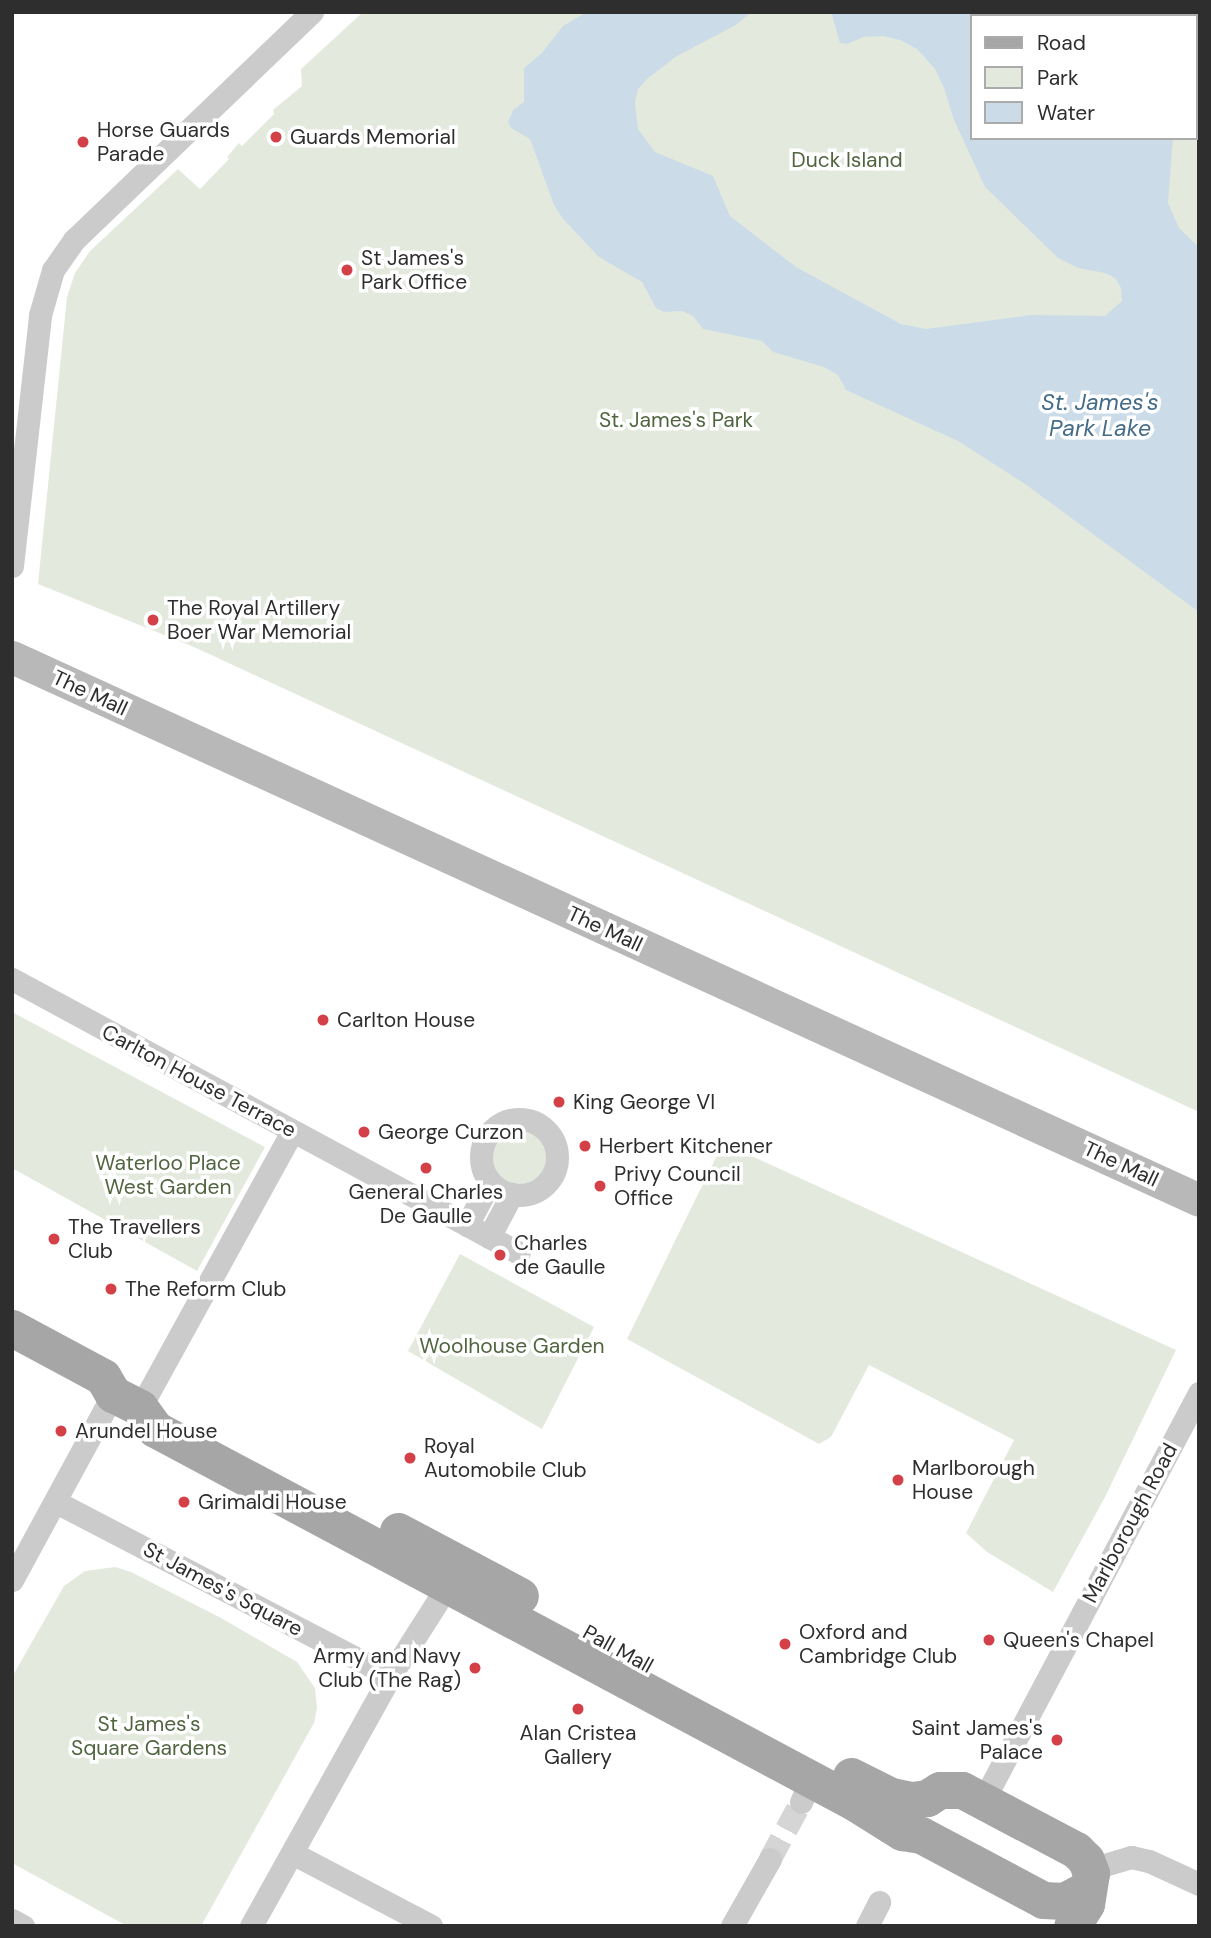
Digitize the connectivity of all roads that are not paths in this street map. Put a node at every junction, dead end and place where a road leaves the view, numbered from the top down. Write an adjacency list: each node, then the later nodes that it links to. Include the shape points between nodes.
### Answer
1 (312, 12): 2 (street, via 74,240 52,270 40,314)
2 (12, 566)
3 (12, 657): 8 (street, The Mall)
4 (12, 979): 5 (street, Carlton House Terrace)
5 (292, 1131): 9 (street, Carlton House Terrace); 15 (street)
6 (490, 1182): 7 (street); 7 (street, via 481,1158 488,1135 497,1125 520,1118 543,1126 557,1149 554,1173 536,1191); 9 (street)
7 (512, 1194): 10 (street)
8 (1199, 1200)
9 (467, 1225): 10 (street, Carlton House Terrace)
10 (489, 1237): 11 (street, Carlton House Terrace)
11 (519, 1253)
12 (12, 1328): 15 (main road, Pall Mall, via 103,1377)
13 (12, 1353): 15 (main road, via 96,1397)
14 (1199, 1394): 21 (street, Marlborough Road)
15 (127, 1401): 16 (street); 17 (main road, Pall Mall, via 155,1429)
16 (57, 1502): 18 (street); 19 (street, St James's Square)
17 (454, 1575): 19 (street); 20 (main road, Pall Mall, via 891,1797); 22 (main road, Pall Mall, via 806,1791 902,1832)
18 (12, 1580)
19 (390, 1676): 23 (street)
20 (927, 1798): 21 (main road, Pall Mall, via 951,1789); 22 (main road, via 920,1810)
21 (983, 1801): 25 (main road, Pall Mall, via 1076,1850)
22 (920, 1835): 28 (main road, Pall Mall)
23 (294, 1854): 31 (street); 32 (street)
24 (770, 1859): 33 (street)
25 (1089, 1878): 26 (street, via 1130,1857); 28 (main road, via 1064,1901); 35 (main road, via 1086,1904)
26 (1199, 1884)
27 (879, 1902): 34 (street)
28 (1042, 1913)
29 (12, 1920): 30 (street)
30 (23, 1926)
31 (251, 1926)
32 (431, 1926)
33 (732, 1926)
34 (867, 1926)
35 (1072, 1926)

